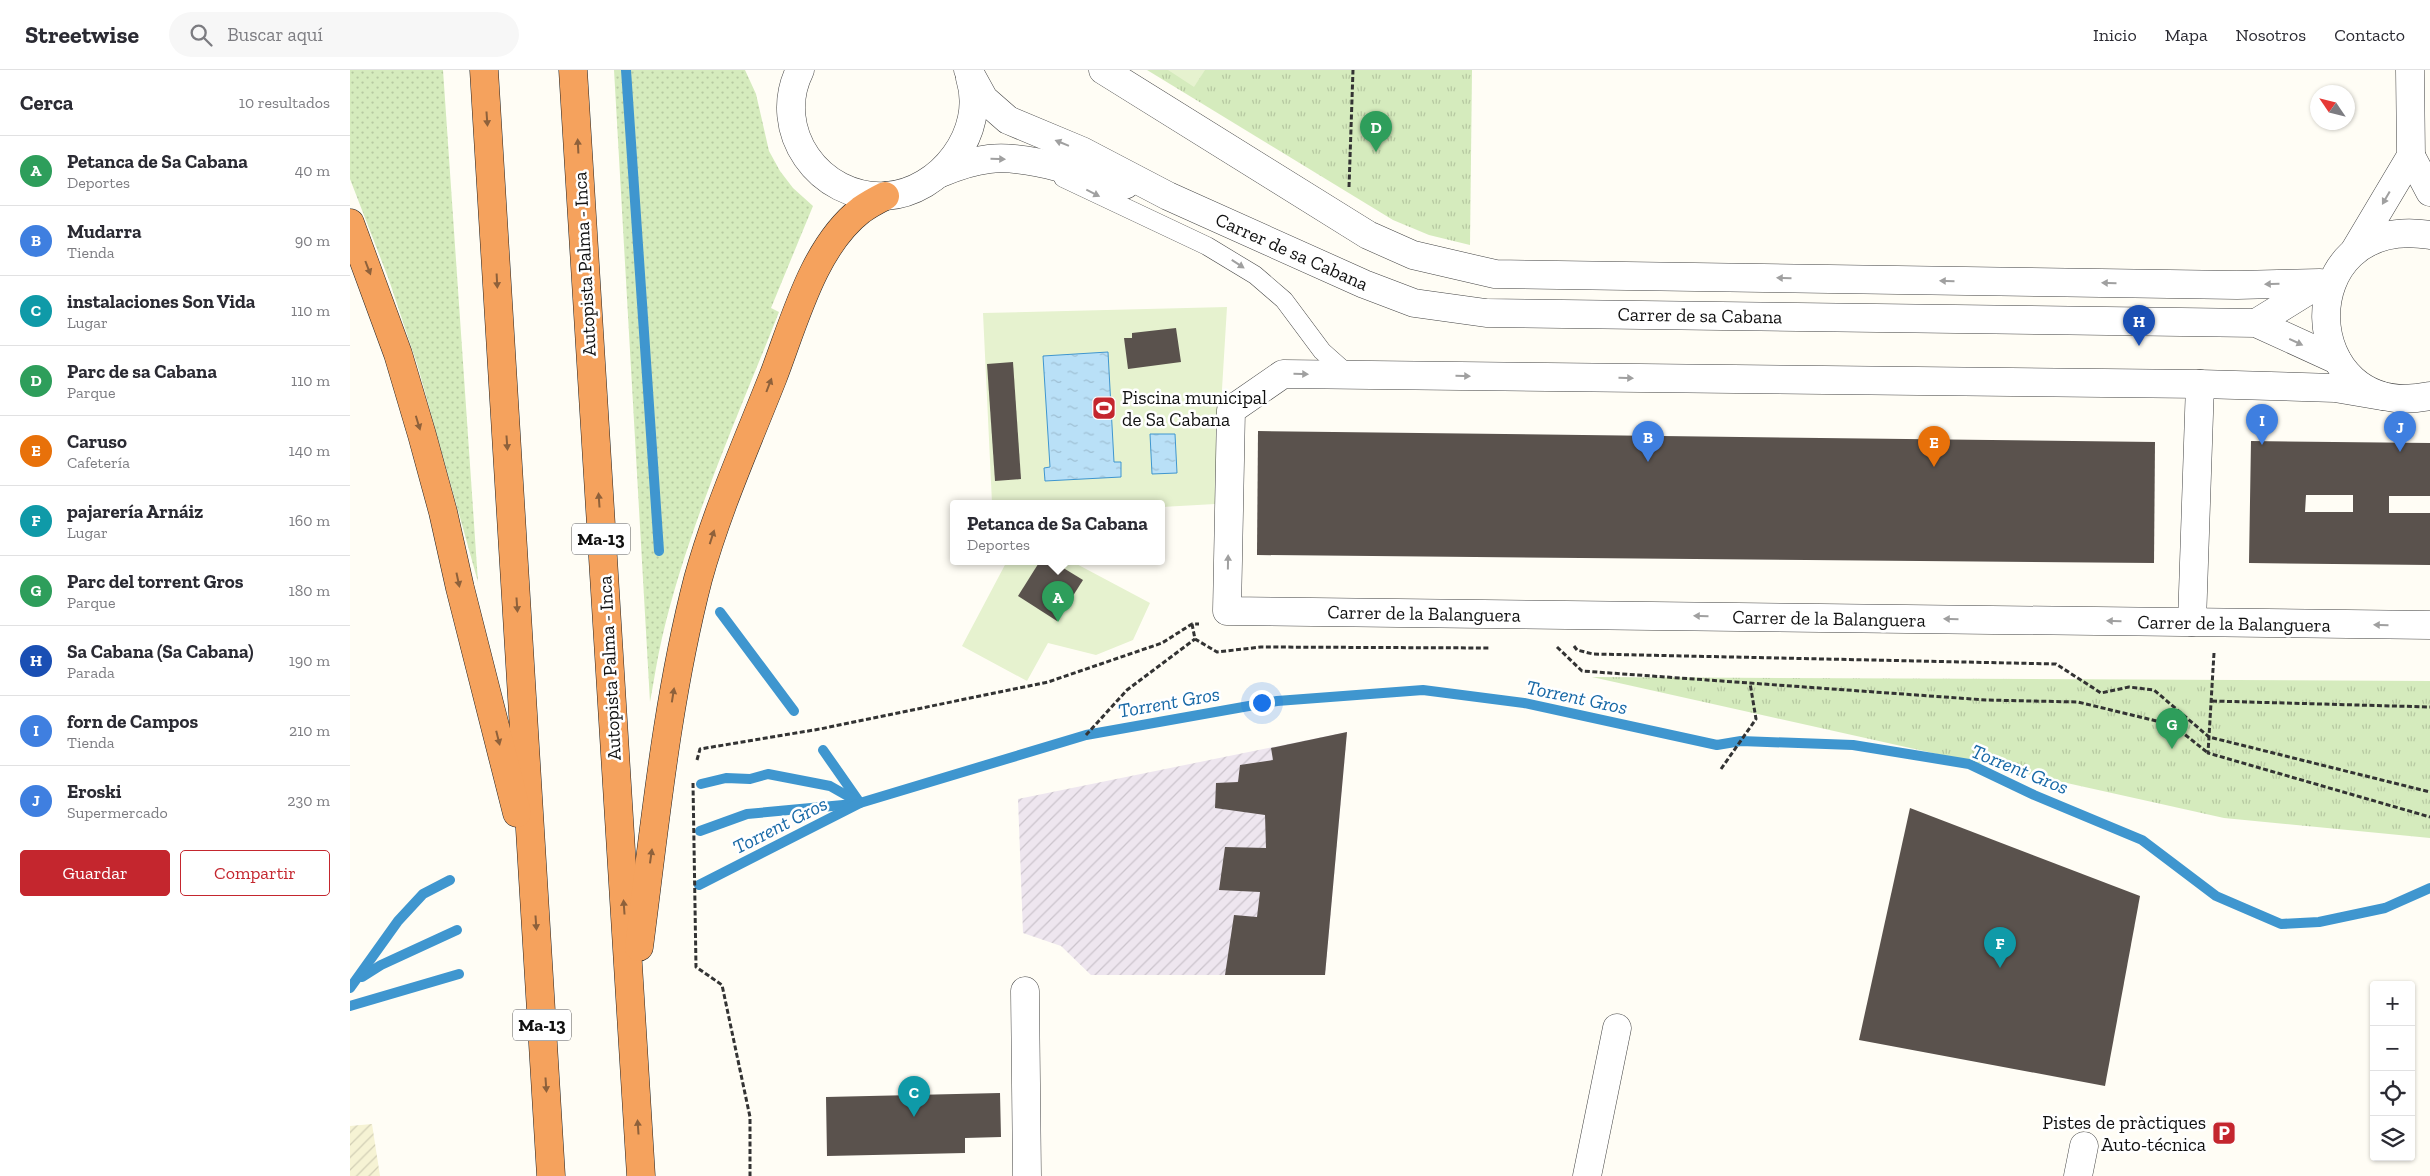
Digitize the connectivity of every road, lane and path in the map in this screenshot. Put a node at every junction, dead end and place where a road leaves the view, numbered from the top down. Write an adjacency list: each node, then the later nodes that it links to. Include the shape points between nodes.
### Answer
1 (484, 70): 47 (highway, Ma-13, one-way to 47)
2 (573, 70): 49 (highway, Autopista Palma - Inca / Ma-13, one-way to 2)
3 (780, 70): 9 (street)
4 (800, 70): 9 (street)
5 (968, 70): 12 (street, via 974,91 969,132 960,150); 15 (street, Carrer de sa Cabana, one-way to 5, via 1082,151 1008,120 984,99)
6 (1103, 70): 16 (street)
7 (1353, 70): 16 (path)
8 (2410, 70): 10 (street)
9 (790, 109): 14 (street, via 797,143 806,158 821,172 851,191)
10 (2411, 156): 13 (street); 19 (street, one-way to 19)
11 (1034, 162): 12 (street, Carrer de sa Cabana, one-way to 11, via 963,164 990,159); 15 (street, Carrer de sa Cabana); 23 (lane, one-way to 23, via 1207,246 1255,275 1284,300 1322,351)
12 (935, 175): 14 (street, via 912,189)
13 (2430, 192)
14 (885, 196): 49 (highway, one-way to 14, via 678,661 699,576 734,475 820,261 860,210)
15 (1168, 196): 21 (street, Carrer de sa Cabana, via 1364,284 1414,304 1440,308 1486,313)
16 (1348, 222): 20 (street, one-way to 16, via 2237,285 1495,274 1413,255)
17 (350, 223): 47 (highway, one-way to 47, via 398,354 422,435)
18 (2430, 235): 19 (street, via 2409,232 2380,237)
19 (2355, 251): 20 (street)
20 (2328, 278): 21 (street); 22 (street, via 2326,333)
21 (2256, 323): 22 (street, Carrer de sa Cabana, one-way to 22)
22 (2337, 360): 25 (street, via 2356,382)
23 (1349, 375): 24 (street, one-way to 24); 27 (street, Carrer de la Balanguera, one-way to 23, via 1227,610 1231,410 1283,374)
24 (2200, 384): 25 (street, via 2335,388); 27 (street)
25 (2382, 396): 26 (street, via 2411,401)
26 (2430, 396)
27 (2192, 622): 30 (street, Carrer de la Balanguera, one-way to 27)
28 (1192, 624): 29 (path); 31 (path); 42 (path, via 1162,643 1048,682 820,729 700,749)
29 (1202, 624)
30 (2430, 625)
31 (1195, 639): 34 (path, via 1217,652 1262,647); 39 (path, via 1127,690)
32 (1570, 642): 40 (path, via 1577,650 1593,654 2056,664 2101,693 2129,687 2154,690)
33 (1555, 645): 36 (path, via 1582,671)
34 (1495, 648)
35 (2222, 653): 37 (path, via 2214,653)
36 (1750, 683): 41 (path, via 1986,700 2078,702 2173,725); 43 (path, via 1756,719)
37 (2212, 701): 38 (path); 40 (path)
38 (2430, 706)
39 (1086, 735)
40 (2209, 737): 41 (path); 45 (path)
41 (2208, 753): 46 (path)
42 (695, 766)
43 (1721, 769)
44 (693, 774): 54 (path, via 696,967 722,986 750,1117)
45 (2430, 792)
46 (2430, 817)
47 (533, 875): 52 (highway, Ma-13, one-way to 52)
48 (1025, 991): 55 (street)
49 (630, 1008): 53 (highway, Autopista Palma - Inca / Ma-13, one-way to 49)
50 (1617, 1028): 56 (street)
51 (2084, 1146): 57 (street)
52 (551, 1176)
53 (641, 1176)
54 (750, 1176)
55 (1027, 1176)
56 (1587, 1176)
57 (2078, 1176)

